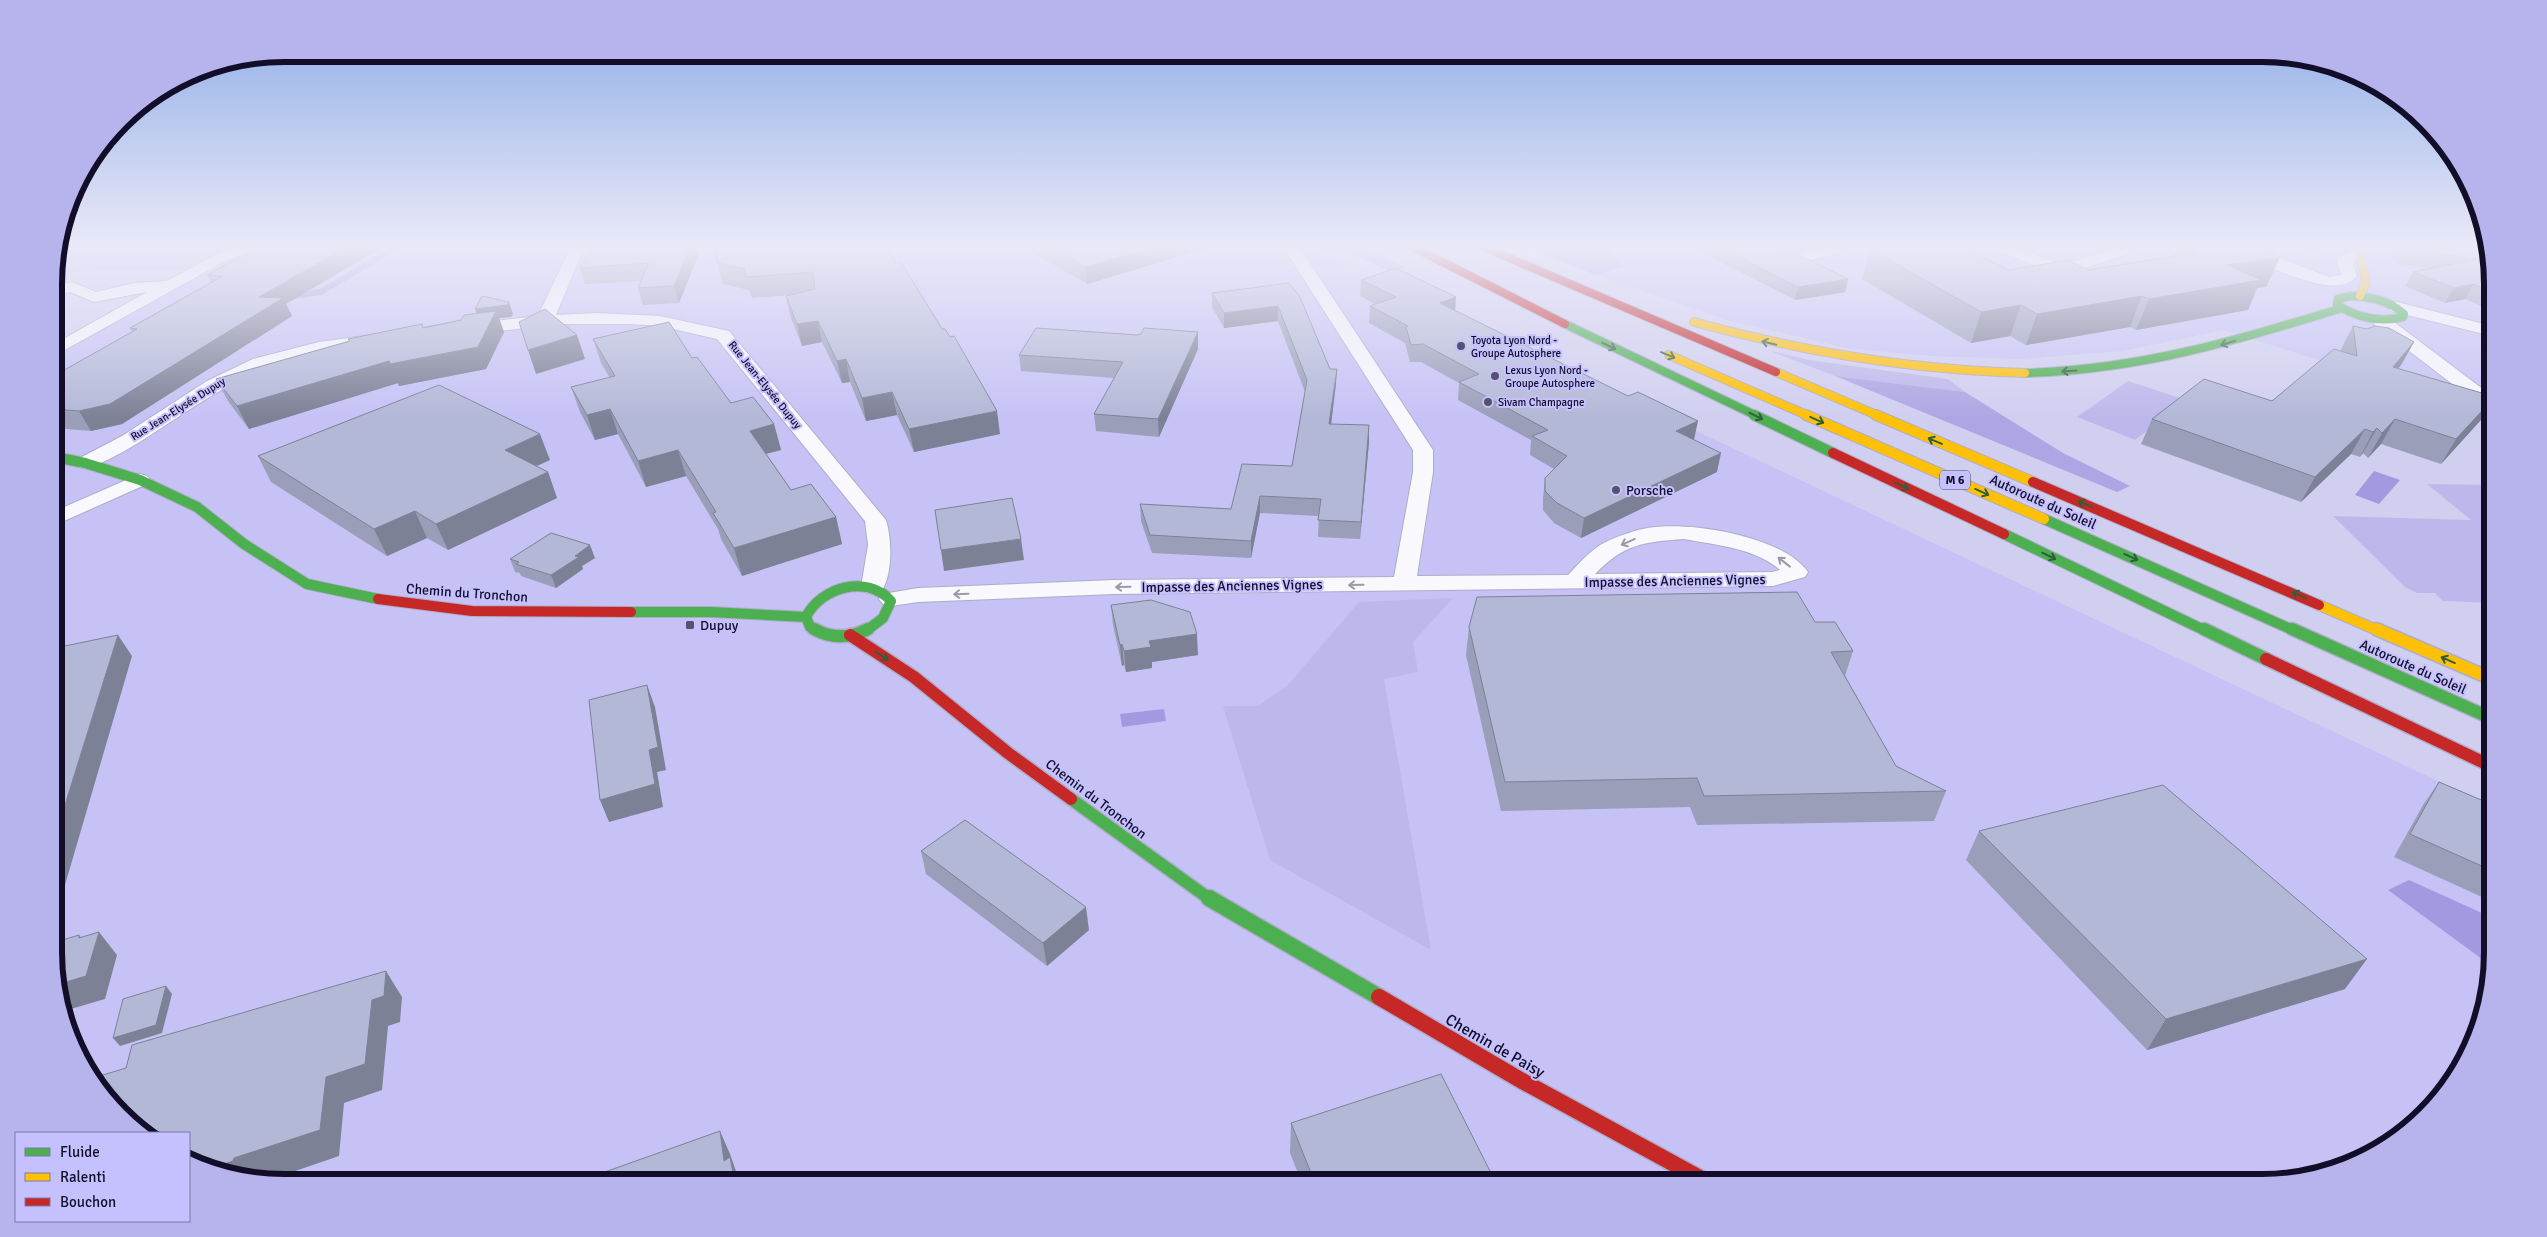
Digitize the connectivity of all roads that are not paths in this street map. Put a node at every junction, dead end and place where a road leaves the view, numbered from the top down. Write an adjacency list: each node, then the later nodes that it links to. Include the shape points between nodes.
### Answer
1 (141, 303): 20 (street)
2 (553, 303): 15 (street)
3 (1328, 303): 28 (street, via 1424,450)
4 (1523, 303): 38 (main road, one-way to 38)
5 (1549, 303): 11 (main road)
6 (1614, 303): 35 (main road, Autoroute du Soleil / M 6, one-way to 6)
7 (1642, 303): 13 (main road)
8 (2337, 303): 12 (main road)
9 (2386, 303): 10 (main road)
10 (2391, 304): 16 (main road, via 2404,314 2403,317); 17 (street)
11 (1561, 308)
12 (2342, 308): 14 (main road, one-way to 14, via 2224,345 2142,363 2067,372 1995,374 1914,369 1816,354 1754,340); 16 (main road, via 2359,316)
13 (1663, 311)
14 (1679, 317)
15 (545, 320): 18 (street, Rue Jean-Elysée Dupuy); 29 (street, Rue Jean-Elysée Dupuy, via 619,316 692,324 724,335 876,520 880,542 872,558)
16 (2380, 320): 22 (street)
17 (2484, 329)
18 (447, 331)
19 (388, 338): 24 (street, Rue Jean-Elysée Dupuy, via 319,347 259,363 214,385 129,440)
20 (62, 347)
21 (1662, 352): 37 (main road, Autoroute du Soleil / M 6, one-way to 37)
22 (2484, 399)
23 (62, 458): 24 (main road, Chemin du Tronchon)
24 (85, 463): 25 (main road, Chemin du Tronchon)
25 (140, 480): 26 (street); 31 (main road, Chemin du Tronchon, via 197,507 244,544 307,584 411,606 533,613)
26 (62, 516)
27 (1574, 582): 27 (street, Impasse des Anciennes Vignes, one-way to 27, via 1773,579 1797,572 1779,557 1742,543 1684,532 1644,535 1604,552); 28 (street, Impasse des Anciennes Vignes)
28 (1404, 584): 29 (street, Impasse des Anciennes Vignes, one-way to 29, via 1114,587 918,595)
29 (872, 591): 32 (main road, via 834,590 810,602); 33 (main road, via 892,605 890,613 878,630)
30 (787, 604): 31 (main road, Chemin du Tronchon)
31 (672, 612): 32 (main road, Chemin du Tronchon)
32 (806, 617): 33 (main road, via 815,631 831,636)
33 (850, 635): 36 (main road, Chemin du Tronchon, one-way to 36)
34 (892, 649): 36 (main road, Chemin du Tronchon)
35 (2484, 676)
36 (914, 677): 39 (main road, Chemin du Tronchon, via 1124,840 1203,895)
37 (2484, 715)
38 (2484, 763)
39 (1267, 934): 40 (main road, Chemin de Paisy, via 1524,1082)
40 (1694, 1175)

